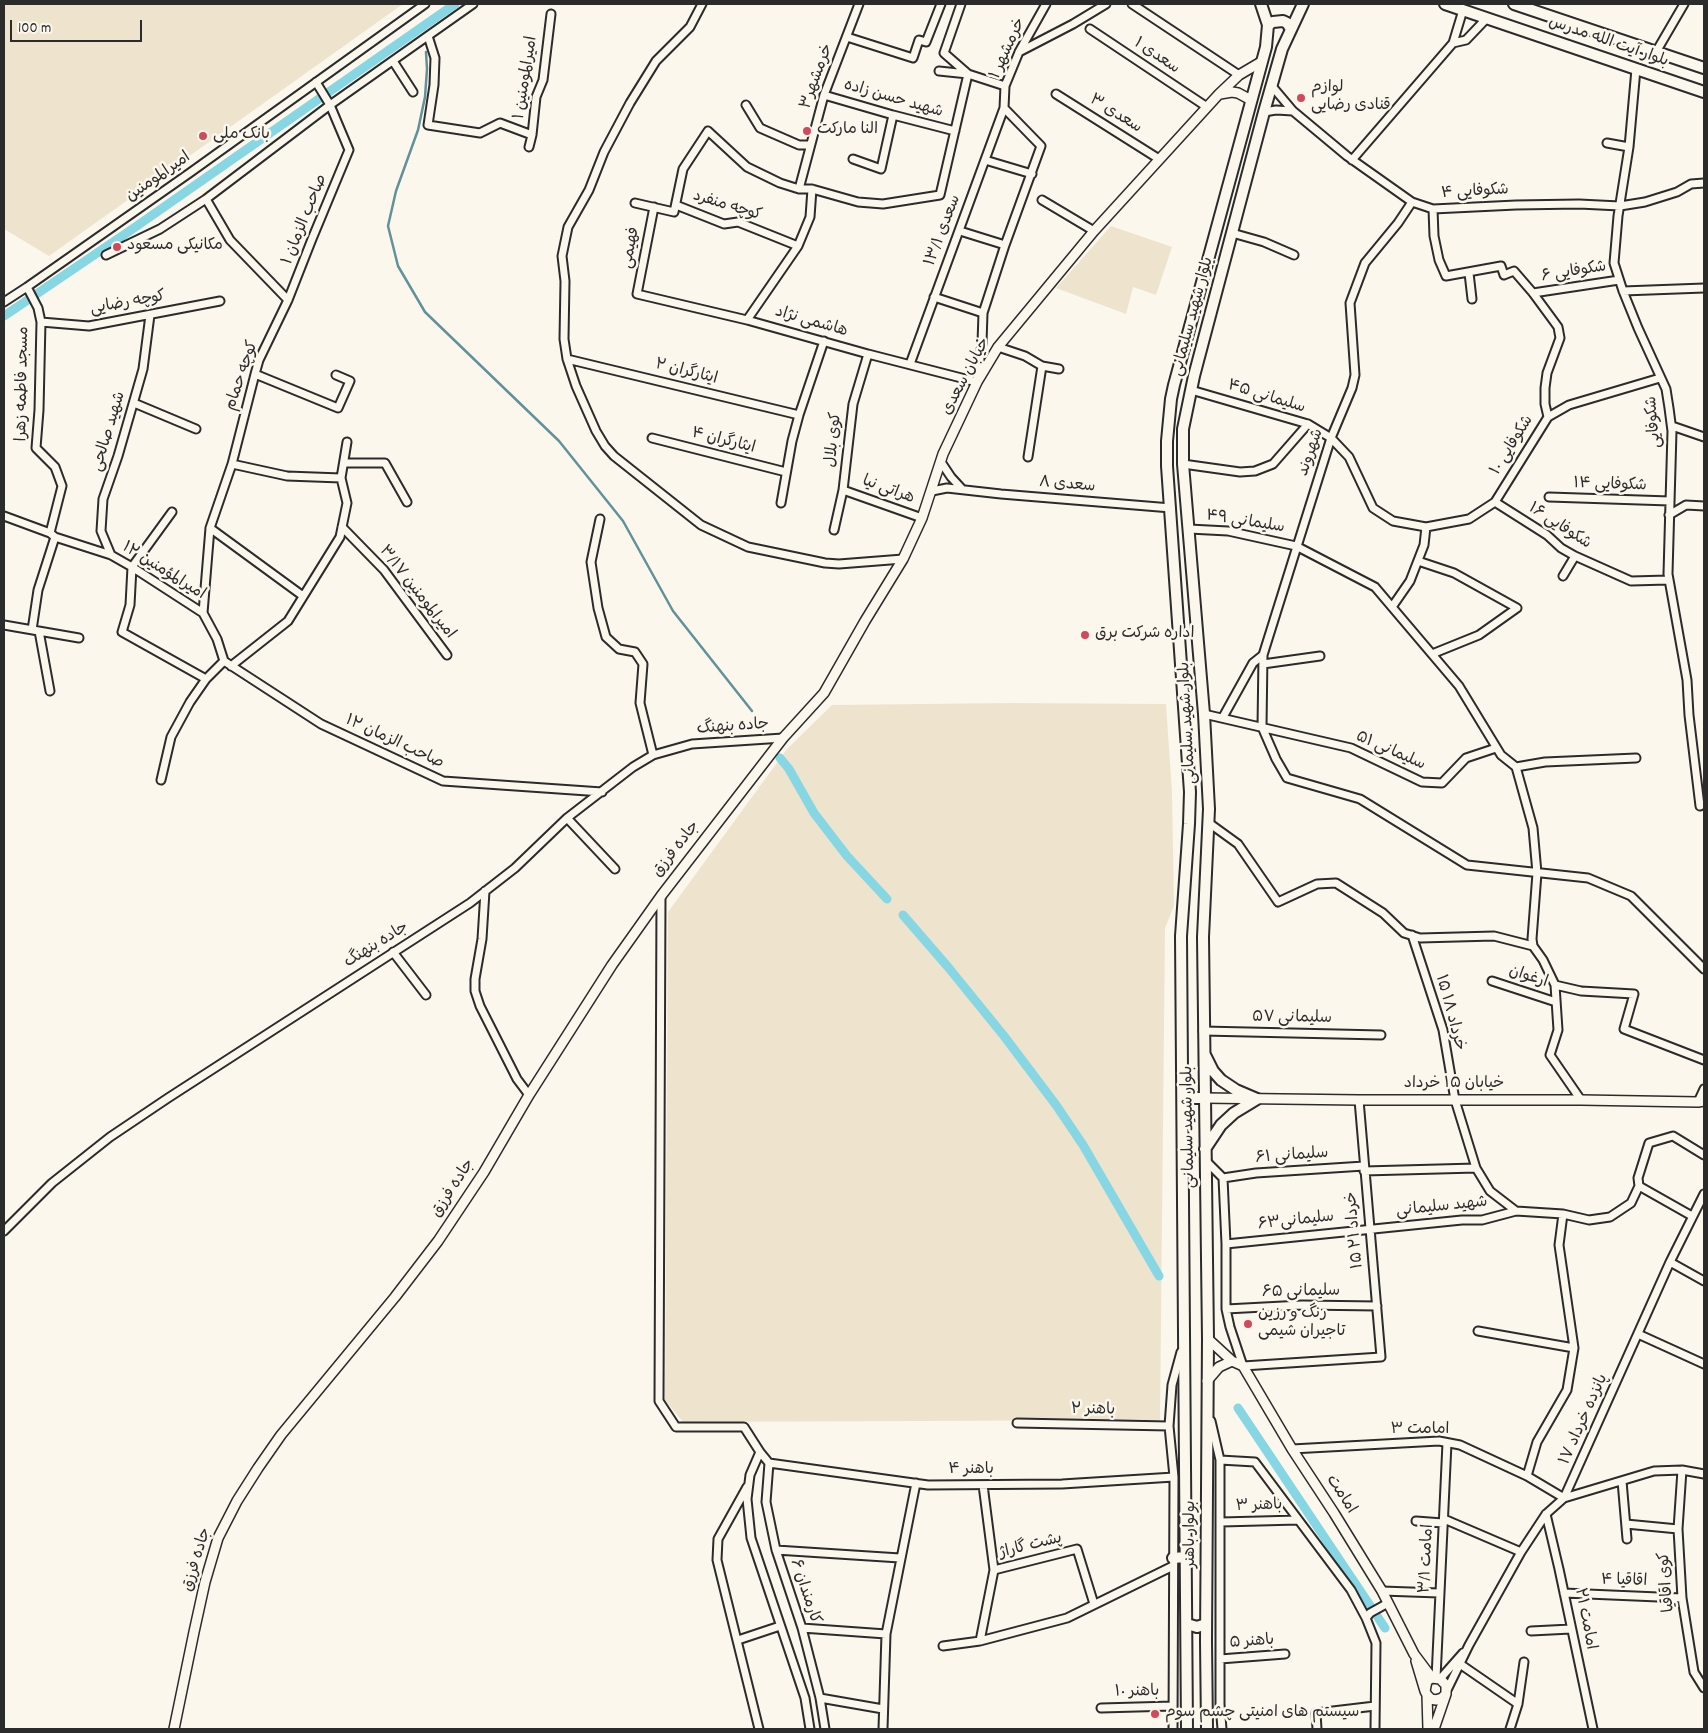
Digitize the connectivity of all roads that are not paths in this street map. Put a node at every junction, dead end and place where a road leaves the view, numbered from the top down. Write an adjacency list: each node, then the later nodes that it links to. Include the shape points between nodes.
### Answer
1 (425, 4): 33 (street, امیرالمومنین)
2 (472, 4): 21 (street)
3 (702, 4): 97 (street, via 690,26 656,62 630,103 568,227 562,256)
4 (859, 4): 22 (street, خرمشهر۳)
5 (941, 4): 22 (street, via 926,42 919,40 913,58)
6 (961, 4): 31 (street, via 944,53)
7 (1046, 4): 24 (street, خرمشهر ۱)
8 (1106, 4): 24 (street)
9 (1132, 4): 32 (street)
10 (1261, 4): 18 (main road, بلوار شهید سلیمانی)
11 (1303, 4): 19 (main road, بلوار شهید سلیمانی)
12 (1445, 4): 15 (main road, بلوار آیت الله مدرس)
13 (1514, 4): 25 (main road, بلوار آیت الله مدرس)
14 (1684, 4): 25 (street)
15 (1462, 10): 17 (main road, بلوار آیت الله مدرس); 23 (street)
16 (551, 14): 50 (street, امیرالمومنین ۱)
17 (1488, 18): 23 (street, via 1466,40); 29 (main road, بلوار آیت الله مدرس)
18 (1268, 25): 19 (main road, via 1283,21); 27 (main road, بلوار شهید سلیمانی)
19 (1291, 29): 34 (main road, بلوار شهید سلیمانی)
20 (1090, 30): 44 (street, سعدی ۱)
21 (428, 36): 26 (street); 50 (street, via 435,58 428,124 480,133 500,124)
22 (847, 37): 40 (street, خرمشهر۳)
23 (1453, 43): 55 (street)
24 (1019, 52): 35 (street, خرمشهر ۱)
25 (1656, 52): 28 (main road, بلوار آیت الله مدرس)
26 (394, 61): 36 (street); 42 (street)
27 (1261, 62): 32 (street, خیابان سعدی); 41 (main road, بلوار شهید سلیمانی)
28 (1704, 68)
29 (1636, 69): 37 (main road, بلوار آیت الله مدرس); 54 (street, شکوفایی)
30 (939, 71): 31 (street)
31 (968, 74): 35 (street); 49 (street)
32 (1239, 75): 39 (street, خیابان سعدی)
33 (316, 82): 42 (street); 80 (street, امیرالمومنین)
34 (1272, 85): 46 (street, شکوفایی ۴); 47 (main road, بلوار شهید سلیمانی)
35 (1005, 86): 45 (street, خرمشهر ۱)
36 (413, 92)
37 (1704, 92)
38 (1056, 94): 57 (street, سعدی ۳)
39 (1219, 94): 41 (street, via 1238,93); 44 (street, خیابان سعدی)
40 (824, 95): 48 (street, شهید حسن زاده); 52 (street, خرمشهر۳)
41 (1251, 100): 132 (main road, بلوار شهید سلیمانی, via 1171,399 1167,442)
42 (330, 105): 63 (street); 87 (street, صاحب الزمان ۱, via 349,150)
43 (746, 105): 52 (street, via 760,128 800,145)
44 (1207, 107): 57 (street, خیابان سعدی)
45 (1004, 108): 58 (street, سعدی ۱۳/۱); 59 (street, via 1041,146)
46 (1293, 111): 47 (street); 55 (street, شکوفایی ۴)
47 (1264, 112): 73 (main road, بلوار شهید سلیمانی)
48 (893, 116): 49 (street, شهید حسن زاده); 56 (street, via 881,169)
49 (955, 131): 62 (street, via 940,195 883,204 858,202)
50 (532, 135): 53 (street, امیرالمومنین ۱)
51 (1607, 143): 54 (street)
52 (810, 145): 61 (street, خرمشهر۳)
53 (529, 147)
54 (1629, 147): 67 (street, شکوفایی)
55 (1350, 158): 65 (street, شکوفایی ۴)
56 (853, 159)
57 (1159, 159): 72 (street, خیابان سعدی)
58 (985, 160): 59 (street); 71 (street, سعدی ۱۳/۱)
59 (1032, 174): 74 (street)
60 (1704, 183): 67 (street, شکوفایی ۴, via 1691,184 1645,202)
61 (799, 188): 62 (street); 69 (street, via 747,167 708,131 682,169)
62 (812, 189): 75 (street, via 810,218)
63 (206, 199): 76 (street, via 160,229); 87 (street, via 230,240)
64 (1042, 200): 72 (street)
65 (1412, 202): 70 (street, شکوفایی ۴); 114 (street, شهروند, via 1365,263 1350,303 1355,375 1351,394)
66 (635, 203): 68 (street, کوچه منفرد)
67 (1620, 206): 70 (street, شکوفایی ۴, via 1516,205); 79 (street, شکوفایی, via 1614,263)
68 (654, 207): 69 (street, کوچه منفرد); 84 (street, فهیمی)
69 (675, 208): 75 (street, کوچه منفرد, via 724,224 738,222)
70 (1433, 210): 78 (street, via 1434,236 1446,276)
71 (960, 231): 74 (street); 85 (street, سعدی ۱۳/۱)
72 (1094, 231): 95 (street, خیابان سعدی)
73 (1232, 233): 77 (street); 105 (main road, بلوار شهید سلیمانی)
74 (1004, 245): 90 (street)
75 (798, 246): 92 (street)
76 (106, 255)
77 (1294, 255)
78 (1469, 273): 83 (street, via 1501,266 1504,275 1514,272); 86 (street)
79 (1619, 280): 82 (street, شکوفایی); 83 (street, شکوفایی ۶)
80 (27, 288): 89 (street, امیرالمومنین); 93 (street, مسجد فاطمه زهرا, via 38,308)
81 (1704, 288): 82 (street)
82 (1623, 291): 103 (street, شکوفایی)
83 (1533, 293): 108 (street, via 1560,332 1547,373 1545,404)
84 (637, 294): 92 (street, هاشمی نژاد)
85 (934, 298): 90 (street); 98 (street, سعدی ۱۳/۱)
86 (1472, 299)
87 (288, 300): 101 (street, کوچه حمام)
88 (220, 301): 91 (street, کوچه رضایی)
89 (4, 302)
90 (983, 313): 104 (street)
91 (150, 315): 93 (street, کوچه رضایی, via 88,326); 106 (street, شهید صالحی, via 143,369)
92 (748, 320): 94 (street, هاشمی نژاد)
93 (41, 322): 143 (street, مسجد فاطمه زهرا, via 36,448 55,468 62,486)
94 (824, 341): 96 (street, هاشمی نژاد); 107 (street)
95 (998, 346): 99 (street); 104 (street, خیابان سعدی)
96 (868, 354): 98 (street, هاشمی نژاد); 124 (street, کوی بلال, via 853,404)
97 (567, 358): 107 (street, ایثارگران ۲); 147 (street, via 576,386 605,446 701,524 748,547 824,563)
98 (910, 364): 104 (street, هاشمی نژاد)
99 (1042, 366): 100 (street); 116 (street)
100 (1059, 370)
101 (254, 374): 102 (street, via 338,408 350,381); 119 (street, کوچه حمام)
102 (336, 375)
103 (1660, 378): 108 (street, شکوفایی ۱۰, via 1569,405); 110 (street, شکوفایی, via 1666,389)
104 (977, 382): 117 (street, خیابان سعدی)
105 (1191, 390): 109 (street, سلیمانی ۴۵); 120 (main road, بلوار شهید سلیمانی, via 1184,429)
106 (134, 403): 111 (street); 145 (street, شهید صالحی, via 104,499 101,532)
107 (798, 415): 121 (street)
108 (1548, 417): 129 (street, شکوفایی ۱۰)
109 (1308, 424): 114 (street, سلیمانی ۴۵); 120 (street, via 1273,464 1255,471)
110 (1672, 426): 112 (street); 127 (street, شکوفایی)
111 (196, 429)
112 (1704, 437)
113 (652, 438): 121 (street, ایثارگران ۴)
114 (1331, 438): 139 (street, سلیمانی ۴۵, via 1349,457 1373,508 1393,521); 144 (street, شهروند)
115 (346, 442): 118 (street)
116 (1028, 457)
117 (941, 462): 123 (street); 125 (street, خیابان سعدی)
118 (344, 463): 122 (street); 128 (street, via 385,463)
119 (232, 464): 122 (street, via 287,476); 140 (street)
120 (1183, 464): 141 (main road, بلوار شهید سلیمانی)
121 (786, 472): 130 (street)
122 (342, 478): 138 (street, via 347,503)
123 (962, 489): 125 (street, سعدی ۸); 132 (street, سعدی ۸)
124 (843, 490): 136 (street, هراتی نیا); 142 (street, کوی بلال)
125 (932, 491): 136 (street, خیابان سعدی)
126 (1549, 497): 127 (street, شکوفایی ۱۴)
127 (1670, 501): 134 (street, شکوفایی)
128 (407, 502)
129 (1495, 502): 139 (street, شکوفایی ۱۰, via 1469,519); 146 (street, شکوفایی ۱۶)
130 (781, 503)
131 (1704, 506): 134 (street, via 1686,505)
132 (1171, 508): 153 (main road, بلوار شهید سلیمانی)
133 (172, 512): 149 (street)
134 (1669, 515): 151 (street, شکوفایی)
135 (4, 516): 143 (street, امیرالمؤمنین ۱۲)
136 (922, 518): 147 (street, خیابان سعدی)
137 (600, 519): 175 (street, via 592,562 598,608 606,637 619,649 635,652 643,664 640,703)
138 (342, 527): 154 (street, via 340,537); 161 (street, امیرالمومنین ۳/۱۷, via 384,570)
139 (1426, 527): 148 (street)
140 (210, 528): 154 (street); 156 (street)
141 (1189, 529): 144 (street, سلیمانی ۴۹, via 1228,531); 152 (main road, بلوار شهید سلیمانی)
142 (834, 530)
143 (52, 535): 145 (street, امیرالمؤمنین ۱۲); 158 (street, مسجد فاطمه زهرا, via 38,590)
144 (1296, 546): 155 (street, سلیمانی ۴۹, via 1375,588); 162 (street, شهروند)
145 (111, 555): 149 (street, امیرالمؤمنین ۱۲)
146 (1575, 556): 150 (street); 151 (street, شکوفایی ۱۶, via 1631,581)
147 (903, 558): 169 (street, خیابان سعدی)
148 (1418, 561): 155 (street, via 1410,581); 160 (street, via 1454,573 1517,608 1479,635)
149 (132, 566): 156 (street, امیرالمؤمنین ۱۲); 167 (street, via 130,605 122,632)
150 (1563, 576)
151 (1668, 580): 180 (street, شکوفایی, via 1687,680)
152 (1194, 584): 153 (main road); 170 (main road, بلوار شهید سلیمانی)
153 (1176, 585): 201 (main road, بلوار شهید سلیمانی, via 1190,792 1181,936)
154 (303, 596): 166 (street, via 288,621)
155 (1392, 607): 160 (street, سلیمانی ۴۹)
156 (203, 613): 164 (street, امیرالمؤمنین ۱۲)
157 (4, 625): 158 (street)
158 (36, 631): 159 (street); 168 (street, مسجد فاطمه زهرا)
159 (79, 638)
160 (1432, 654): 174 (street, سلیمانی ۴۹, via 1459,686)
161 (448, 655)
162 (1263, 655): 165 (street, شهروند); 171 (street, via 1253,663)
163 (1320, 656): 165 (street)
164 (224, 661): 166 (street, صاحب الزمان ۱۲); 167 (street)
165 (1263, 664): 172 (street, شهروند)
166 (231, 666): 179 (street, صاحب الزمان ۱۲, via 321,724 443,781)
167 (206, 679): 178 (street, via 171,737)
168 (50, 691)
169 (824, 692): 173 (street, جاده فرزق)
170 (1204, 714): 171 (street, سلیمانی ۵۱); 182 (main road, بلوار شهید سلیمانی)
171 (1223, 717): 172 (street, سلیمانی ۵۱)
172 (1262, 727): 174 (street, سلیمانی ۵۱, via 1351,748 1422,782 1442,782 1466,758); 184 (street, via 1287,778 1360,799 1468,865)
173 (783, 738): 175 (street, جاده بنهنگ, via 692,744); 186 (street, جاده فرزق)
174 (1496, 748): 177 (street, سلیمانی ۴۹)
175 (654, 755): 179 (street, جاده بنهنگ)
176 (1636, 758): 177 (street, via 1544,762)
177 (1516, 767): 184 (street, via 1533,828)
178 (161, 780)
179 (602, 792): 181 (street, جاده بنهنگ)
180 (1700, 806)
181 (567, 818): 183 (street); 185 (street, جاده بنهنگ, via 515,868)
182 (1209, 823): 187 (street, via 1238,844 1278,902 1317,884 1336,883); 195 (main road, بلوار شهید سلیمانی, via 1203,936)
183 (615, 869)
184 (1537, 873): 188 (street); 190 (street, via 1588,878 1631,896)
185 (485, 891): 189 (street, جاده بنهنگ); 200 (street, via 475,991 494,1035)
186 (661, 896): 200 (street, جاده فرزق, via 612,965); 239 (street, via 659,1401 676,1427 744,1427)
187 (1412, 935): 188 (street, via 1420,938 1494,936); 205 (street, ۱۵ خرداد ۱۸, via 1443,1030)
188 (1533, 946): 192 (street)
189 (393, 952): 193 (street); 219 (street, جاده بنهنگ, via 110,1137 52,1182)
190 (1704, 969)
191 (1492, 981): 194 (street, ارغوان)
192 (1555, 985): 194 (street); 198 (street, via 1581,991 1634,994 1624,1029)
193 (426, 995)
194 (1556, 1002): 206 (street, via 1558,1030 1550,1055)
195 (1203, 1031): 196 (street, سلیمانی ۵۷); 197 (main road, بلوار شهید سلیمانی)
196 (1381, 1035)
197 (1204, 1053): 202 (main road, بلوار شهید سلیمانی); 203 (main road, via 1221,1080)
198 (1704, 1060)
199 (1704, 1089): 207 (street)
200 (529, 1095): 300 (street, جاده فرزق, via 484,1172 438,1241 281,1435 237,1501 218,1538 205,1582)
201 (1183, 1098): 202 (main road); 228 (main road, بلوار شهید سلیمانی)
202 (1204, 1098): 203 (street, خیابان ۱۵ خرداد); 208 (main road, بلوار شهید سلیمانی)
203 (1258, 1099): 204 (street, خیابان ۱۵ خرداد); 208 (main road, via 1221,1125)
204 (1359, 1100): 205 (street, خیابان ۱۵ خرداد); 211 (street, ۱۵ خرداد ۲١)
205 (1455, 1100): 206 (street, خیابان ۱۵ خرداد); 210 (street, ۱۵ خرداد ۱۸)
206 (1581, 1100): 207 (street, خیابان ۱۵ خرداد)
207 (1701, 1102)
208 (1205, 1155): 212 (street); 227 (main road, بلوار شهید سلیمانی)
209 (1704, 1155): 213 (street, via 1674,1136 1649,1143 1638,1178)
210 (1476, 1168): 211 (street, سلیمانی ۶۱); 215 (street, ۱۵ خرداد ۱۸, via 1490,1191)
211 (1364, 1169): 212 (street, سلیمانی ۶۱, via 1256,1173); 218 (street, ۱۵ خرداد ۲١)
212 (1223, 1178): 220 (street)
213 (1640, 1186): 216 (street, شهید سلیمانی, via 1631,1203 1610,1217 1589,1220); 217 (street)
214 (1704, 1194): 217 (street, پانزده خرداد ۱۷)
215 (1516, 1211): 216 (street, شهید سلیمانی); 218 (street, شهید سلیمانی, via 1482,1220)
216 (1563, 1214): 229 (street, via 1559,1245)
217 (1692, 1216): 221 (street, پانزده خرداد ۱۷)
218 (1370, 1229): 220 (street, سلیمانی۶۳); 223 (street, ۱۵ خرداد ۲١)
219 (4, 1231)
220 (1226, 1244): 224 (street)
221 (1670, 1262): 222 (street); 226 (street, پانزده خرداد ۱۷)
222 (1704, 1282)
223 (1377, 1306): 224 (street, سلیمانی ۶۵); 232 (street, ۱۵ خرداد ۲١, via 1382,1358)
224 (1226, 1309): 232 (street)
225 (1478, 1330): 229 (street)
226 (1638, 1334): 231 (street); 250 (street, پانزده خرداد ۱۷)
227 (1208, 1339): 230 (street); 233 (main road, بولوار باهنر)
228 (1185, 1340): 236 (street, via 1172,1385); 261 (main road, بولوار باهنر)
229 (1574, 1348): 244 (street, via 1567,1390 1537,1442)
230 (1232, 1361): 232 (street); 233 (street, via 1220,1367)
231 (1704, 1364)
232 (1244, 1366): 238 (street, امامت)
233 (1207, 1381): 234 (main road, بولوار باهنر)
234 (1208, 1408): 240 (street); 273 (main road, بولوار باهنر)
235 (1017, 1423): 236 (street, باهنر ۲)
236 (1169, 1426): 245 (street)
237 (1448, 1443): 238 (street, امامت ۳); 244 (street, امامت ۳, via 1460,1445); 254 (street, امامت ۳/۱)
238 (1292, 1449): 265 (street, امامت)
239 (760, 1452): 241 (street); 247 (street)
240 (1220, 1460): 252 (street, via 1255,1462); 255 (street)
241 (769, 1463): 248 (street, باهنر ۴); 259 (street, کارمندان ۶, via 766,1502)
242 (1682, 1470): 243 (street); 246 (street, via 1654,1471); 257 (street, کوی اقاقیا)
243 (1704, 1474)
244 (1527, 1476): 250 (street, امامت ۳)
245 (1174, 1478): 249 (street, باهنر ۴); 263 (street)
246 (1622, 1481): 250 (street); 256 (street)
247 (749, 1483): 274 (street, via 747,1499 751,1538); 279 (street, via 718,1538 717,1560)
248 (916, 1483): 249 (street, باهنر ۴); 262 (street)
249 (983, 1485): 264 (street)
250 (1564, 1498): 251 (street, پانزده خرداد ۱۷)
251 (1546, 1514): 260 (street, پانزده خرداد ۱۷); 267 (street, امامت ۲۱)
252 (1298, 1520): 255 (street, باهنر ۳); 271 (street)
253 (1416, 1521): 254 (street)
254 (1444, 1521): 260 (street); 266 (street, امامت ۳/۱)
255 (1221, 1522): 287 (street)
256 (1626, 1524): 257 (street); 258 (street)
257 (1678, 1529): 268 (street, کوی اقاقیا)
258 (1627, 1539)
259 (776, 1550): 262 (street); 275 (street, کارمندان ۶)
260 (1521, 1552): 283 (street, پانزده خرداد ۱۷)
261 (1186, 1557): 263 (main road); 272 (main road, بولوار باهنر)
262 (900, 1558): 278 (street)
263 (1173, 1562): 270 (street); 296 (street)
264 (994, 1570): 270 (street, پشت گاراژ, via 1076,1549); 280 (street)
265 (1382, 1591): 266 (street); 269 (street, امامت)
266 (1439, 1593): 290 (street, امامت ۳/۱)
267 (1564, 1593): 268 (street, اقاقیا ۴); 276 (street, امامت ۲۱)
268 (1682, 1598): 291 (street, کوی اقاقیا, via 1694,1672)
269 (1388, 1603): 271 (street); 286 (street, امامت)
270 (1094, 1604): 280 (street, via 1067,1618)
271 (1368, 1616): 297 (street, via 1376,1644)
272 (1187, 1624): 273 (main road, via 1197,1627); 282 (main road, بولوار باهنر)
273 (1206, 1624): 281 (main road, بولوار باهنر)
274 (780, 1626): 279 (street); 302 (street, via 804,1698)
275 (802, 1628): 278 (street); 294 (street, کارمندان ۶)
276 (1572, 1629): 277 (street); 314 (street, امامت ۲۱)
277 (1531, 1631)
278 (886, 1634): 299 (street)
279 (738, 1640): 301 (street)
280 (980, 1641): 284 (street)
281 (1206, 1641): 282 (main road, via 1196,1638); 307 (main road, بولوار باهنر)
282 (1187, 1642): 306 (main road, بولوار باهنر)
283 (1469, 1645): 289 (street, پانزده خرداد ۱۷); 290 (street, پانزده خرداد ۱۷)
284 (943, 1646)
285 (1285, 1654): 287 (street, باهنر ۵)
286 (1414, 1654): 290 (street, امامت); 293 (street, امامت)
287 (1220, 1659): 308 (street)
288 (1524, 1662): 295 (street)
289 (1460, 1664): 292 (street, پانزده خرداد ۱۷); 295 (street)
290 (1436, 1678): 292 (street, via 1444,1681); 293 (street, via 1427,1681)
291 (1704, 1688)
292 (1446, 1692): 293 (street, via 1436,1700); 312 (street)
293 (1426, 1693): 311 (street, امامت)
294 (820, 1698): 299 (street); 303 (street, کارمندان ۶)
295 (1518, 1704): 313 (street)
296 (1173, 1706): 298 (street, باهنر ۱۰); 305 (street)
297 (1375, 1706): 309 (street, via 1316,1713); 310 (street)
298 (1101, 1708)
299 (883, 1710): 304 (street)
300 (174, 1729)
301 (759, 1729)
302 (810, 1729)
303 (825, 1729)
304 (883, 1729)
305 (1173, 1729)
306 (1187, 1729)
307 (1207, 1729)
308 (1222, 1729)
309 (1317, 1729)
310 (1375, 1729)
311 (1428, 1729)
312 (1434, 1729)
313 (1510, 1729)
314 (1593, 1729)

